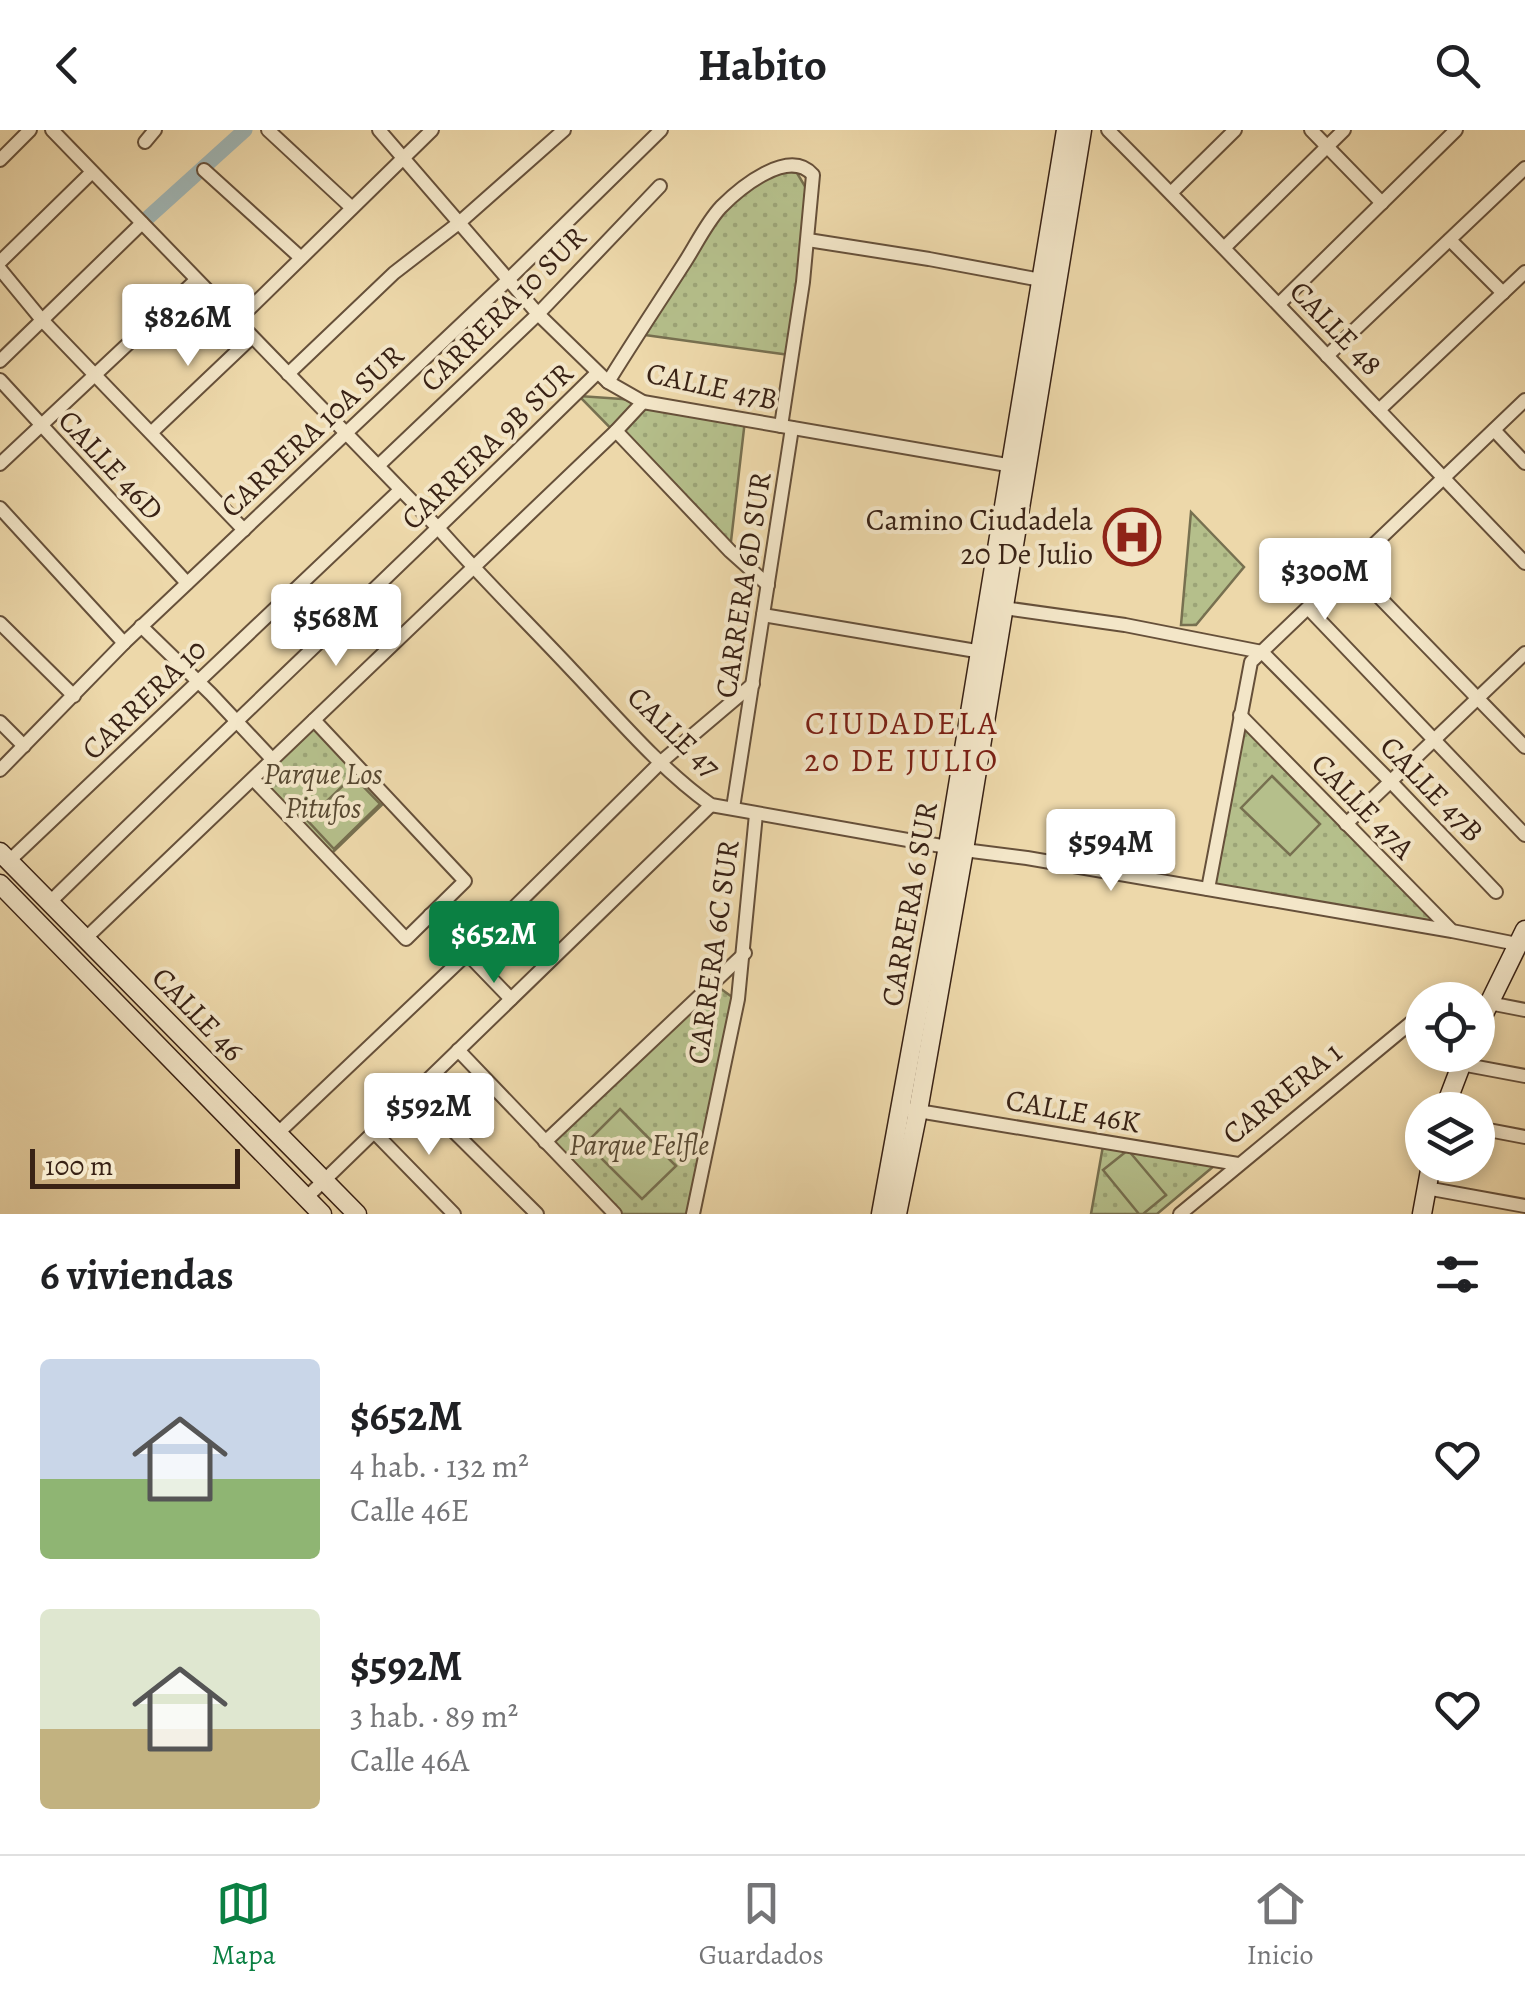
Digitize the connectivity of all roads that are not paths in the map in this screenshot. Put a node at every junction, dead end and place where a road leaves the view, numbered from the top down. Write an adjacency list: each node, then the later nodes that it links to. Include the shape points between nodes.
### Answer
1 (30, 130): 19 (street)
2 (52, 130): 22 (street, CALLE 47)
3 (155, 130): 16 (street)
4 (268, 130): 27 (street)
5 (379, 130): 18 (street, CALLE 47B)
6 (432, 130): 18 (street)
7 (564, 130): 28 (street)
8 (661, 130): 37 (street, CARRERA 10A SUR)
9 (1066, 130): 38 (street, CARRERA 6 SUR)
10 (1082, 130): 63 (street, CARRERA 6 SUR)
11 (1108, 130): 25 (street, CALLE 48)
12 (1235, 130): 25 (street)
13 (1311, 130): 17 (street)
14 (1344, 130): 17 (street)
15 (1456, 130): 26 (street)
16 (144, 142)
17 (1327, 147): 26 (street); 32 (street)
18 (404, 159): 27 (street); 28 (street, CALLE 47B)
19 (0, 160)
20 (1525, 168): 31 (street)
21 (204, 170): 33 (street)
22 (92, 172): 29 (street, CALLE 47); 34 (street)
23 (813, 175): 30 (street, CARRERA 6D SUR); 49 (street, CARRERA 9B SUR, via 788,164 760,176 720,208)
24 (660, 186): 41 (street, CARRERA 10 SUR)
25 (1171, 193): 32 (street, CALLE 48)
26 (1382, 203): 40 (street)
27 (352, 208): 33 (street)
28 (460, 222): 37 (street, CALLE 47B); 47 (street, via 394,273)
29 (142, 223): 36 (street, CALLE 47); 42 (street)
30 (808, 240): 38 (street); 55 (street, CARRERA 6D SUR)
31 (1450, 240): 39 (street); 45 (street)
32 (1225, 247): 40 (street, CALLE 48)
33 (301, 258): 43 (street)
34 (0, 266): 42 (street)
35 (1525, 272): 39 (street)
36 (196, 280): 43 (street, CALLE 47); 48 (street)
37 (508, 280): 41 (street, CALLE 47B); 59 (street, CARRERA 10A SUR)
38 (1041, 280): 63 (street, CARRERA 6 SUR)
39 (1503, 293): 53 (street)
40 (1279, 304): 45 (street, CALLE 48)
41 (538, 314): 49 (street, CALLE 47B); 62 (street, CARRERA 10 SUR)
42 (42, 320): 46 (street); 48 (street)
43 (237, 321): 44 (street, CALLE 47)
44 (252, 336): 47 (street, CALLE 47); 58 (street)
45 (1327, 356): 53 (street, CALLE 48)
46 (0, 361)
47 (288, 374): 59 (street, CALLE 47)
48 (95, 375): 54 (street); 58 (street)
49 (602, 378): 52 (street, CALLE 47B); 67 (street, CARRERA 9B SUR)
50 (0, 380): 54 (street, CALLE 46D)
51 (1525, 400): 56 (street)
52 (644, 402): 55 (street, CALLE 47B); 57 (street)
53 (1380, 410): 64 (street, CALLE 48)
54 (40, 425): 61 (street); 72 (street, CALLE 46D)
55 (786, 427): 63 (street, CALLE 47B); 73 (street, CARRERA 6D SUR)
56 (1494, 430): 60 (street); 64 (street)
57 (616, 431): 70 (street); 73 (street)
58 (152, 432): 68 (street)
59 (346, 433): 62 (street, CALLE 47); 68 (street, CARRERA 10A SUR)
60 (1525, 463)
61 (0, 464)
62 (378, 466): 65 (street, CALLE 47)
63 (1020, 467): 74 (street, CARRERA 6 SUR); 81 (street, CARRERA 6 SUR)
64 (1444, 479): 69 (street, CALLE 48); 71 (street)
65 (400, 490): 67 (street, CALLE 47); 83 (street, CARRERA 10)
66 (0, 508): 79 (street)
67 (439, 529): 70 (street, CALLE 47); 88 (street, CARRERA 9B SUR)
68 (244, 530): 72 (street, CARRERA 10A SUR)
69 (1525, 563)
70 (472, 567): 89 (street); 95 (street, CALLE 47)
71 (1352, 568): 75 (street); 86 (street)
72 (187, 584): 78 (street, CARRERA 10A SUR)
73 (768, 585): 76 (street, CARRERA 6D SUR)
74 (1004, 608): 80 (street); 81 (street, CARRERA 6 SUR)
75 (1309, 608): 80 (street); 91 (street)
76 (763, 615): 81 (street); 84 (street, CARRERA 6D SUR)
77 (0, 622): 85 (street)
78 (142, 626): 79 (street, CARRERA 10A SUR); 83 (street)
79 (124, 643): 85 (street, CARRERA 10A SUR)
80 (1262, 652): 87 (street, via 1251,662); 98 (street, CALLE 47B)
81 (988, 653): 104 (street, CARRERA 6 SUR)
82 (1525, 653): 86 (street)
83 (198, 681): 88 (street); 105 (street, CARRERA 10)
84 (752, 684): 95 (street); 100 (street, CARRERA 6D SUR)
85 (74, 696): 92 (street, CARRERA 10A SUR)
86 (1476, 698): 91 (street); 93 (street)
87 (1240, 715): 102 (street, CALLE 47A); 107 (street)
88 (236, 720): 94 (street); 109 (street, CARRERA 9B SUR)
89 (314, 720): 94 (street); 110 (street, via 465,882)
90 (0, 722): 92 (street)
91 (1434, 741): 98 (street); 103 (street)
92 (24, 746): 96 (street, CARRERA 10A SUR)
93 (1525, 747)
94 (272, 760): 97 (street)
95 (662, 762): 99 (street, CALLE 47); 114 (street)
96 (0, 770)
97 (253, 779): 110 (street, via 406,939); 112 (street)
98 (1391, 782): 102 (street); 108 (street, CALLE 47B)
99 (711, 805): 100 (street, CALLE 47); 117 (street)
100 (733, 808): 101 (street, CALLE 47)
101 (756, 814): 104 (street, CALLE 47); 115 (street, CARRERA 6C SUR)
102 (1346, 824): 111 (street, CALLE 47A)
103 (1525, 836)
104 (956, 848): 107 (street, CALLE 47); 125 (street, CARRERA 6 SUR)
105 (4, 857): 109 (street, CALLE 46)
106 (0, 884): 135 (street, CALLE 46)
107 (1208, 889): 111 (street, CALLE 47)
108 (1496, 892)
109 (50, 902): 112 (street, CALLE 46)
110 (430, 916): 114 (street)
111 (1452, 930): 113 (street, CALLE 47)
112 (86, 938): 128 (street, CALLE 46)
113 (1522, 940): 116 (street, CALLE 47)
114 (467, 954): 117 (street); 128 (street)
115 (744, 954): 130 (street); 143 (street, CARRERA 6C SUR)
116 (1495, 992)
117 (511, 999): 121 (street)
118 (1495, 1004): 119 (street)
119 (1525, 1010)
120 (1405, 1028): 131 (street, CARRERA 1)
121 (458, 1050): 124 (street); 130 (street)
122 (1495, 1068): 123 (street)
123 (1525, 1076)
124 (415, 1093): 126 (street); 141 (street)
125 (909, 1110): 131 (street, CALLE 46K); 144 (street, CARRERA 6 SUR); 145 (street, CARRERA 6 SUR)
126 (373, 1131): 132 (street); 140 (street)
127 (1495, 1132): 129 (street)
128 (277, 1134): 132 (street, CALLE 46)
129 (1525, 1138)
130 (545, 1142): 142 (street)
131 (1238, 1164): 146 (street, CARRERA 1)
132 (324, 1180): 135 (street); 139 (street, CALLE 46)
133 (1427, 1182): 134 (street)
134 (1426, 1188): 137 (street); 147 (street)
135 (306, 1198): 138 (street, CALLE 46)
136 (1525, 1206): 137 (street)
137 (1497, 1208)
138 (322, 1214)
139 (357, 1214)
140 (454, 1214)
141 (537, 1214)
142 (615, 1214)
143 (693, 1214)
144 (881, 1214)
145 (898, 1214)
146 (1180, 1214)
147 (1422, 1214)

